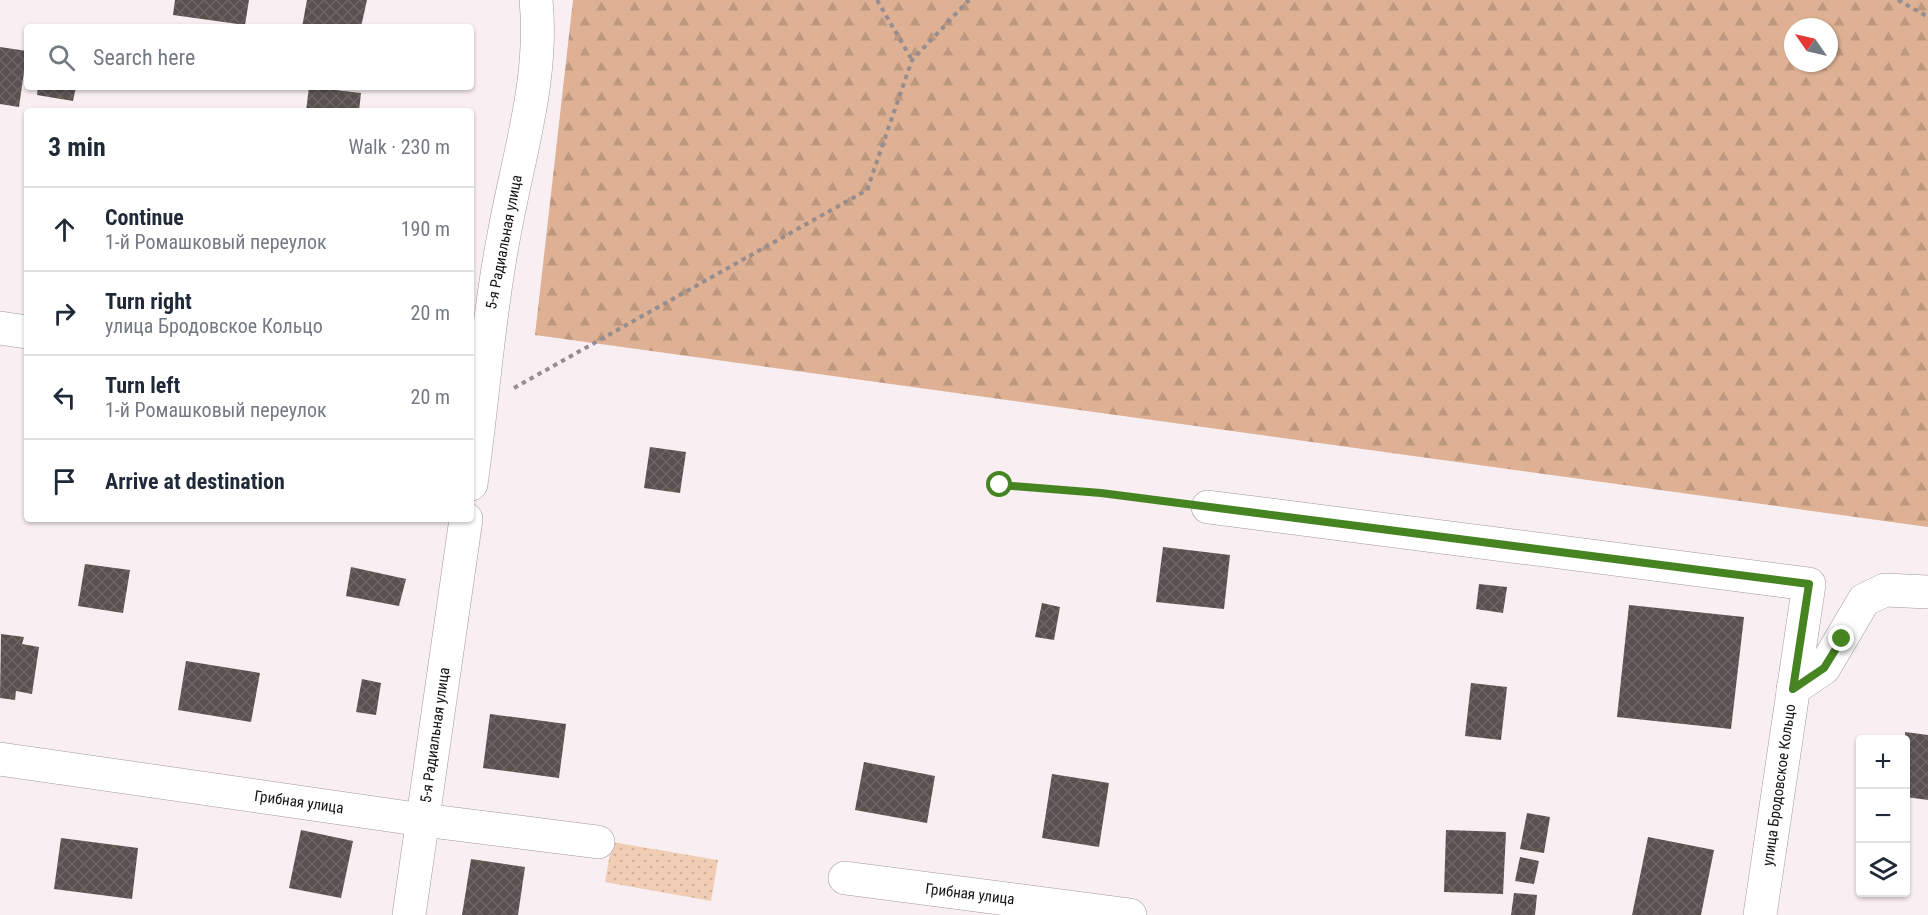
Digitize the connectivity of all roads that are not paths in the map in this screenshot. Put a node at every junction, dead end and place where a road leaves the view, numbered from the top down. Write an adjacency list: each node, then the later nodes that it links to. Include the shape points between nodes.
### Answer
1 (536, 0): 4 (street, 5-я Радиальная улица, via 539,24 532,99 496,279)
2 (0, 328): 3 (street)
3 (24, 332)
4 (477, 405): 5 (street, 5-я Радиальная улица)
5 (474, 444)
6 (1208, 507): 9 (street, улица Бродовское Кольцо, via 1809,584)
7 (466, 522): 11 (street, 5-я Радиальная улица)
8 (1928, 592): 9 (street, via 1885,590 1864,600 1824,668)
9 (1793, 689): 16 (street, улица Бродовское Кольцо)
10 (0, 759): 11 (street, Грибная улица)
11 (423, 820): 12 (street, Грибная улица); 14 (street, 5-я Радиальная улица)
12 (598, 842)
13 (845, 878): 15 (street, Грибная улица)
14 (410, 915)
15 (1130, 915)
16 (1760, 915)

